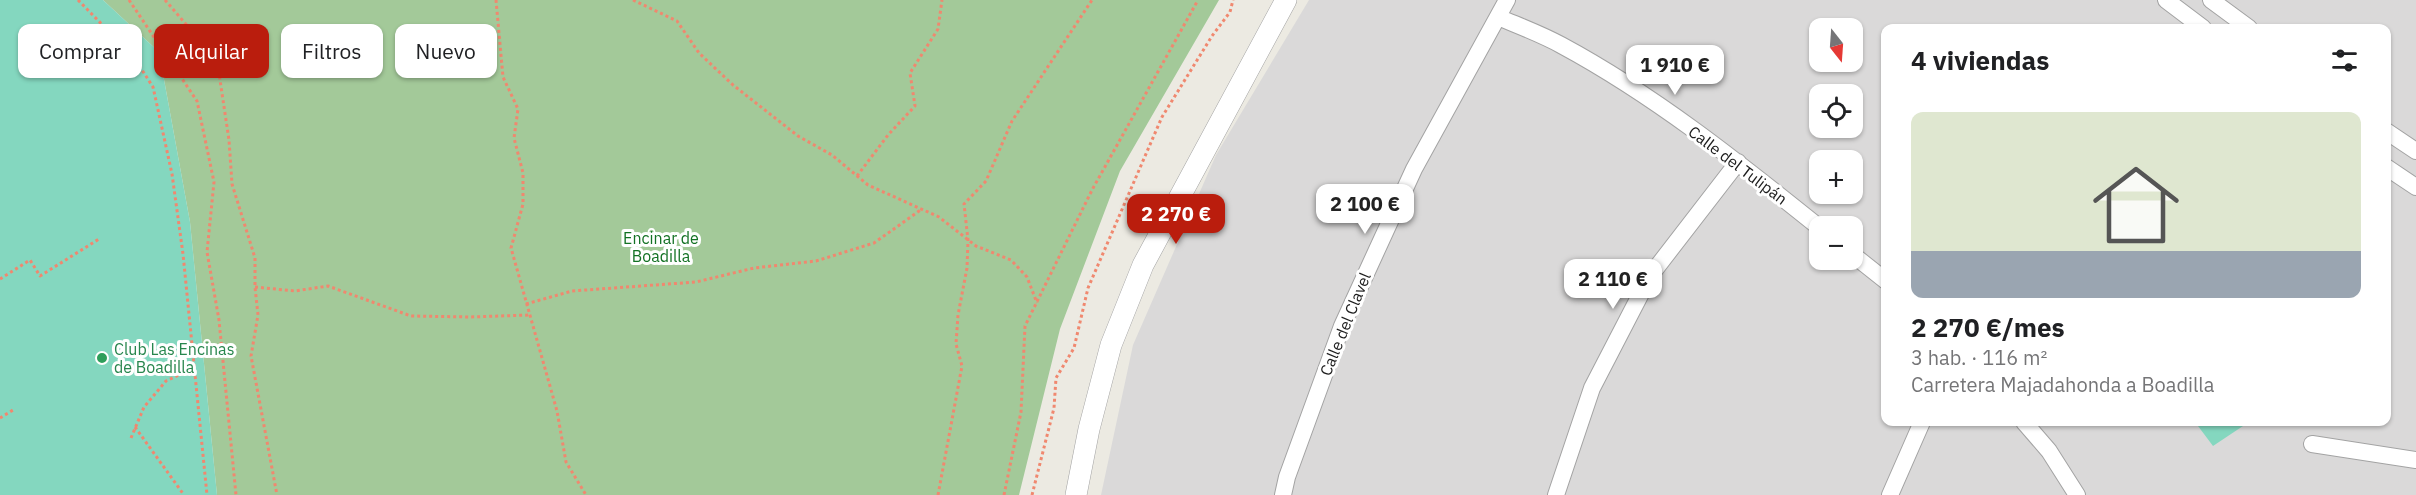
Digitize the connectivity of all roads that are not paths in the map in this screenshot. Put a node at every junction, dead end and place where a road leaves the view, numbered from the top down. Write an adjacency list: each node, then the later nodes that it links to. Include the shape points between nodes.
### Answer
1 (1286, 0): 20 (street, via 1143,265 1111,345)
2 (1507, 0): 5 (street, Calle del Clavel)
3 (2166, 0): 6 (street)
4 (2211, 0): 7 (street)
5 (1498, 17): 10 (street, Calle del Tulipán, via 1570,50 1638,91); 21 (street, Calle del Clavel, via 1414,169 1342,326)
6 (2198, 24)
7 (2244, 24)
8 (2391, 134): 9 (street)
9 (2416, 151)
10 (1738, 162): 13 (street, Calle del Tulipán); 22 (street, via 1650,276 1592,388)
11 (2391, 170): 12 (street)
12 (2416, 187)
13 (1809, 219)
14 (1863, 263): 15 (street)
15 (1881, 277)
16 (1920, 426): 23 (street)
17 (2027, 426): 24 (street, via 2049,451)
18 (2312, 444): 19 (street)
19 (2416, 460)
20 (1077, 495)
21 (1283, 495)
22 (1556, 495)
23 (1890, 495)
24 (2076, 495)

